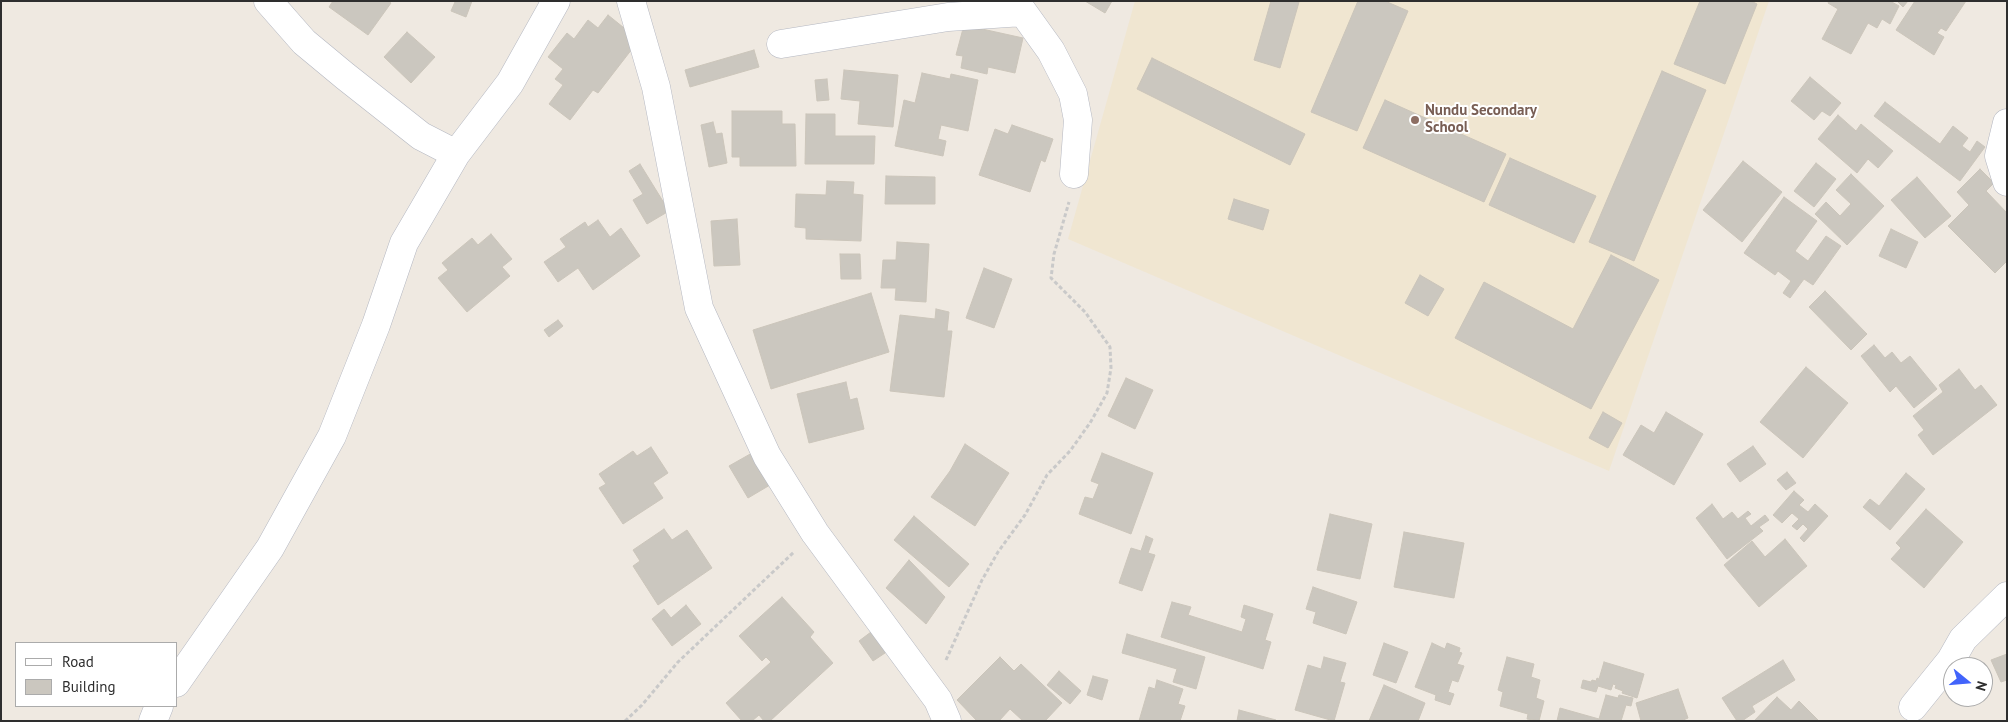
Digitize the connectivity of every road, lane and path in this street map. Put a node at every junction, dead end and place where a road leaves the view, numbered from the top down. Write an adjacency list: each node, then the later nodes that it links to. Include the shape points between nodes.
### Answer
1 (268, 1): 7 (street, via 304,42 345,76 421,136)
2 (556, 1): 7 (street, via 510,83)
3 (631, 1): 10 (street, via 656,87 699,308 767,456)
4 (1017, 7): 5 (street); 8 (street, via 1051,51 1073,94 1078,120)
5 (782, 44)
6 (2007, 123): 9 (street, via 1998,156)
7 (456, 154): 12 (street, via 404,243 332,436 270,548)
8 (1074, 174): 15 (path, via 1051,278 1085,312 1110,347 1107,393 1070,451 1047,475 982,580 946,660)
9 (2007, 182)
10 (815, 533): 15 (street); 17 (path, via 716,624)
11 (2007, 596): 13 (street, via 1963,639 1951,660)
12 (178, 680)
13 (1912, 706)
14 (159, 707): 16 (street)
15 (942, 710)
16 (153, 721)
17 (625, 721)

